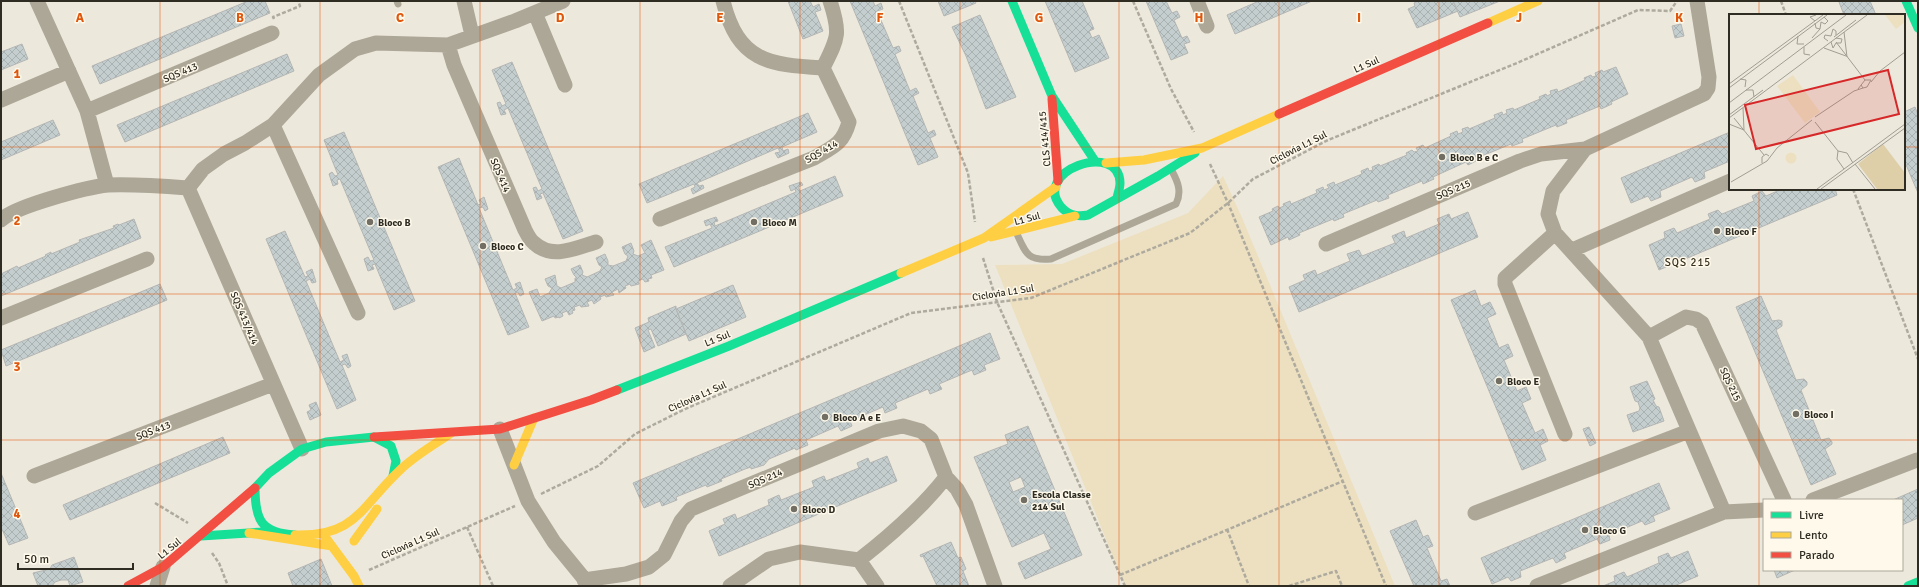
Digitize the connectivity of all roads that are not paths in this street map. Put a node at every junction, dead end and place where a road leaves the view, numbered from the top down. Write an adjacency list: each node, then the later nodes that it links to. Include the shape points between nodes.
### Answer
1 (37, 1): 18 (street)
2 (464, 1): 15 (street)
3 (563, 1): 11 (street)
4 (723, 1): 17 (street, via 739,41 756,56 785,66)
5 (830, 1): 17 (street, via 837,24 837,37)
6 (1012, 1): 20 (street, CLS 414/415)
7 (1196, 1): 12 (street)
8 (1538, 1): 24 (street, L1 Sul)
9 (1697, 1): 25 (street, SQS 215, via 1709,77 1708,88 1704,94)
10 (1906, 1): 13 (street)
11 (535, 13): 15 (street); 19 (street)
12 (1207, 26)
13 (1918, 28)
14 (272, 33): 22 (street, SQS 413)
15 (472, 35): 16 (street)
16 (448, 44): 23 (street, via 376,44 355,49 319,75); 40 (street, SQS 414, via 454,65 525,230 533,243 546,250 562,253)
17 (823, 68): 35 (street, SQS 414, via 849,122 846,136 835,146 814,158)
18 (69, 71): 21 (street); 22 (street)
19 (565, 85)
20 (1052, 96): 26 (street, CLS 414/415); 30 (street, CLS 414/415)
21 (1, 100)
22 (87, 111): 31 (street)
23 (273, 125): 32 (street, via 203,169); 44 (street)
24 (1202, 148): 27 (street, L1 Sul, via 1144,160); 28 (street, L1 Sul)
25 (1585, 149): 38 (street, SQS 215, via 1553,191 1548,214); 41 (street, SQS 215, via 1541,154 1520,161)
26 (1095, 161): 27 (street); 30 (street, via 1071,167)
27 (1106, 163): 33 (street, via 1117,170 1121,179)
28 (1171, 170): 33 (street, L1 Sul); 37 (lane, via 1179,184 1176,204 1051,259 1038,260 1030,255 1023,248)
29 (1729, 180): 42 (street)
30 (1057, 184): 34 (street, via 1056,197 1059,204 1066,212); 39 (street, L1 Sul)
31 (107, 185): 32 (street); 36 (street, via 27,206)
32 (188, 188): 47 (street, SQS 413/414)
33 (1117, 198): 34 (street, via 1106,207 1092,213)
34 (1075, 216): 37 (street, L1 Sul)
35 (660, 219)
36 (1, 220)
37 (1016, 232): 39 (street, L1 Sul)
38 (1555, 233): 42 (street, SQS 215); 52 (street, via 1505,278 1505,284)
39 (981, 240): 48 (street, L1 Sul, via 729,346 591,400)
40 (596, 242)
41 (1326, 244)
42 (1572, 250): 46 (street, SQS 215)
43 (147, 259): 45 (street)
44 (358, 313)
45 (1, 318)
46 (1649, 338): 50 (street, SQS 215); 62 (street, SQS 215, via 1686,318 1696,319 1702,323)
47 (273, 384): 54 (street, SQS 413/414); 58 (street, SQS 413)
48 (534, 418): 49 (street, L1 Sul); 57 (street)
49 (500, 429): 51 (street, L1 Sul); 57 (street, SQS 214)
50 (1689, 431): 65 (street, SQS 215); 66 (street)
51 (451, 433): 53 (street, L1 Sul); 56 (street)
52 (1565, 434)
53 (374, 437): 54 (street, L1 Sul, via 326,442); 59 (street, via 391,446 396,461)
54 (302, 449): 61 (street, L1 Sul, via 269,473)
55 (1917, 460): 63 (street)
56 (410, 463): 59 (street); 67 (street, via 354,545)
57 (514, 465): 78 (street, SQS 214, via 528,501 554,542)
58 (34, 476)
59 (393, 476): 67 (street)
60 (946, 477): 73 (street, via 921,508); 78 (street, SQS 214, via 931,440 921,432 903,426 879,431 691,509 681,521 664,554 649,567); 84 (street, SQS 214, via 966,505)
61 (255, 488): 68 (street, via 257,513); 71 (street, L1 Sul)
62 (1784, 499)
63 (1816, 499)
64 (1763, 510): 65 (street)
65 (1724, 512): 85 (street)
66 (1474, 513)
67 (354, 519): 70 (street)
68 (270, 531): 69 (street); 70 (street, via 296,535)
69 (249, 533): 71 (street); 72 (street)
70 (322, 534): 72 (street)
71 (201, 536): 75 (street, L1 Sul)
72 (332, 546): 76 (street)
73 (859, 560): 82 (street, via 800,552 769,559); 83 (street)
74 (354, 562): 76 (street)
75 (163, 567): 79 (street, L1 Sul); 80 (street)
76 (354, 576): 81 (street)
77 (1918, 582): 86 (street)
78 (587, 583)
79 (128, 586)
80 (157, 586)
81 (359, 586)
82 (730, 586)
83 (877, 586)
84 (995, 586)
85 (1537, 586)
86 (1908, 586)

